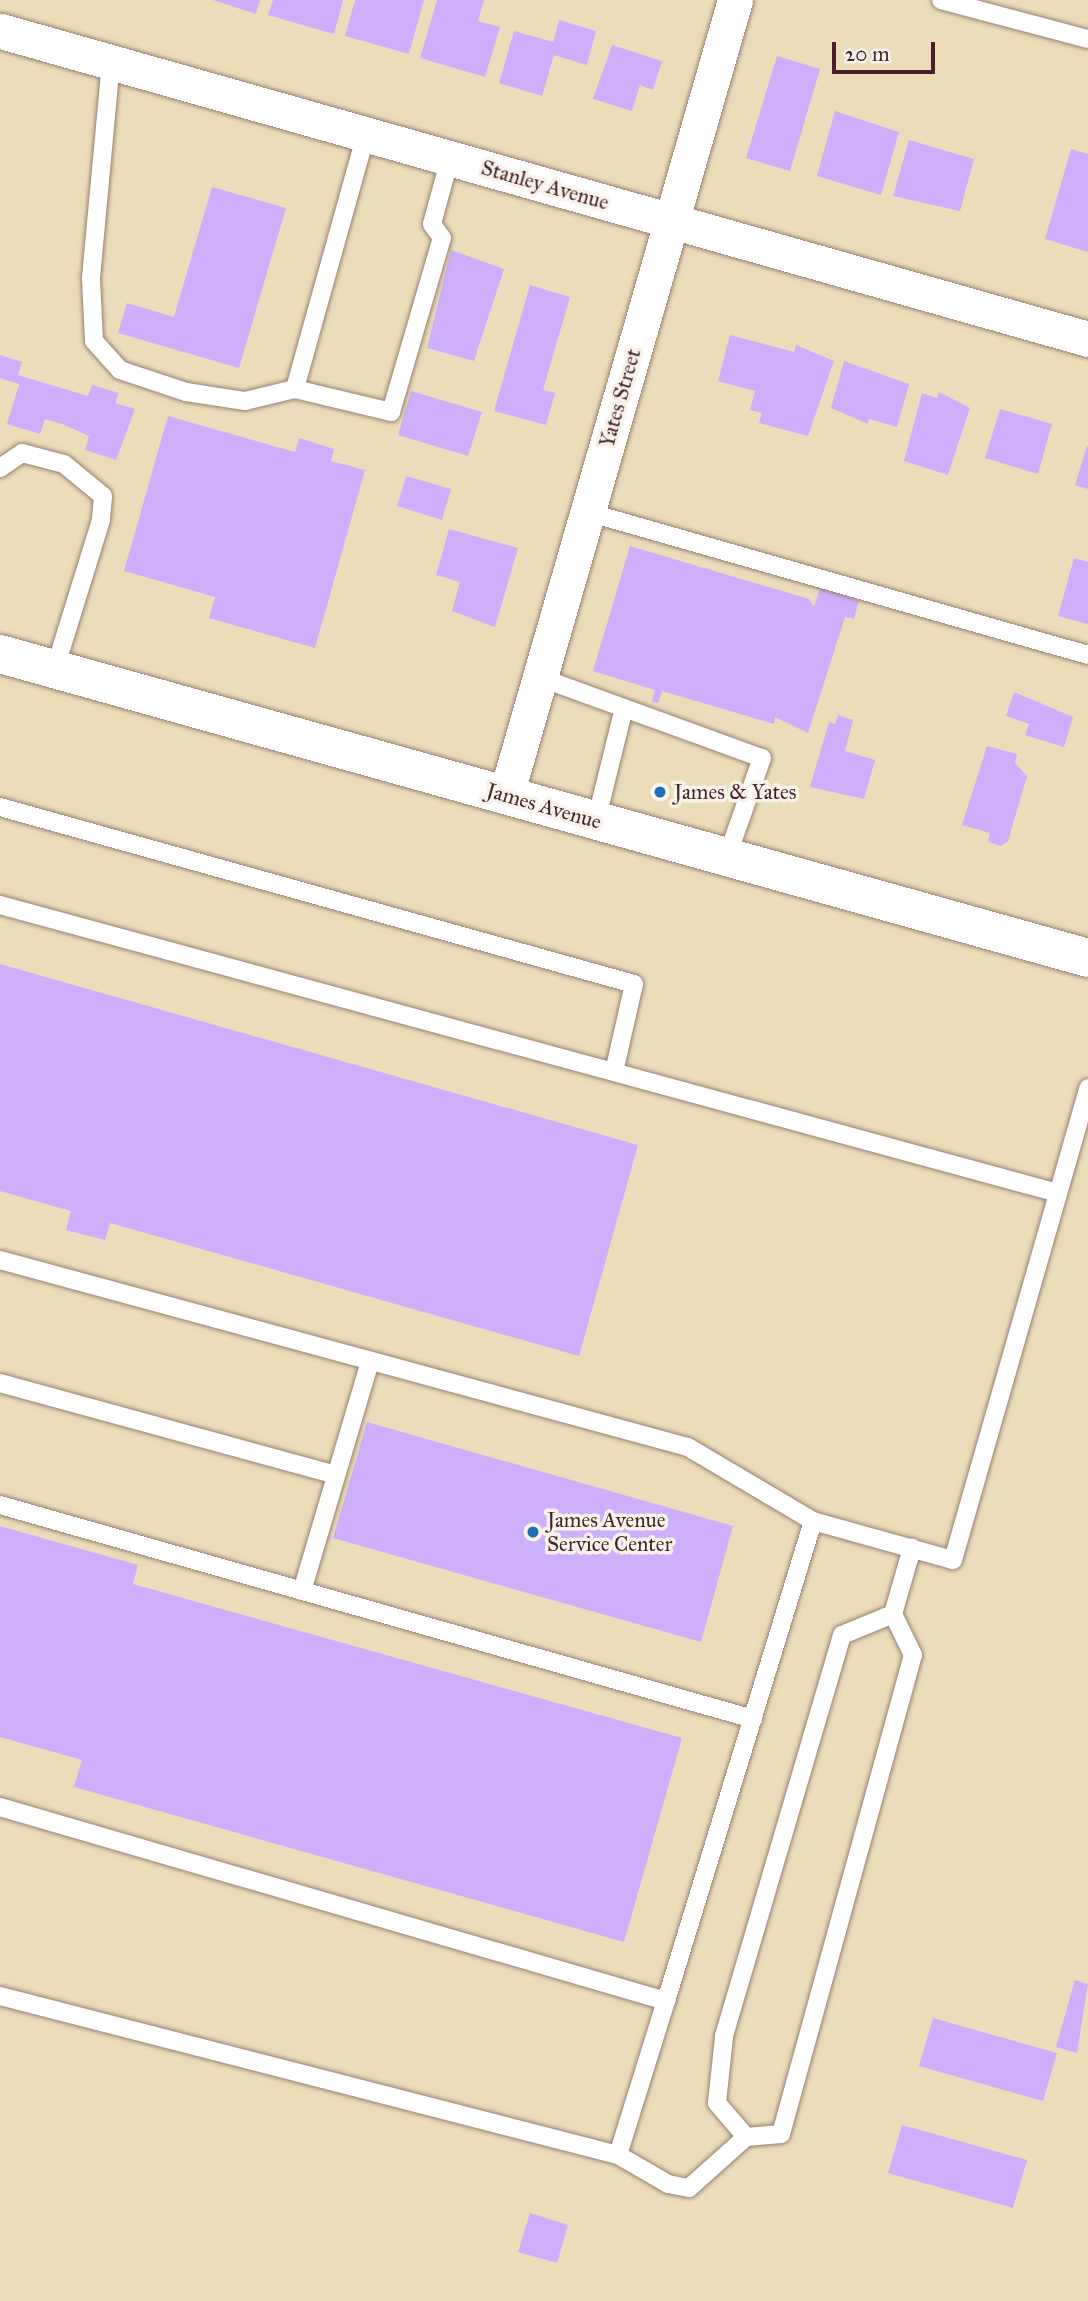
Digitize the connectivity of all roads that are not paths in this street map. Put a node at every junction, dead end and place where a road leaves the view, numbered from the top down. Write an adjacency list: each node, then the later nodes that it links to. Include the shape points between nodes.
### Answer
1 (735, 0): 8 (street, Yates Street)
2 (941, 0): 4 (lane)
3 (1, 31): 5 (street, Stanley Avenue)
4 (1088, 39)
5 (111, 62): 6 (street, Stanley Avenue); 10 (lane, via 91,279 94,341 120,370 186,392 245,401)
6 (366, 134): 7 (street, Stanley Avenue); 10 (lane)
7 (450, 158): 8 (street, Stanley Avenue); 10 (lane, via 432,224 442,238 391,412)
8 (671, 221): 9 (street, Stanley Avenue); 12 (street, Yates Street)
9 (1088, 339)
10 (295, 389)
11 (0, 468): 15 (lane, via 22,453 64,464 103,496)
12 (587, 512): 14 (lane); 16 (street, Yates Street)
13 (0, 654): 15 (main road, James Avenue)
14 (1088, 655)
15 (55, 669): 18 (main road, James Avenue)
16 (539, 677): 17 (lane); 18 (street, Yates Street)
17 (624, 708): 20 (lane); 21 (lane, via 762,758)
18 (506, 795): 20 (main road, James Avenue)
19 (0, 807): 24 (lane, via 634,984)
20 (596, 821): 21 (main road, James Avenue)
21 (727, 857): 23 (main road, James Avenue)
22 (0, 905): 24 (lane)
23 (1088, 958)
24 (614, 1072): 26 (lane)
25 (1088, 1088): 26 (lane)
26 (1058, 1193): 33 (lane, via 953,1560)
27 (0, 1260): 28 (lane)
28 (370, 1361): 30 (lane); 32 (lane, via 688,1447)
29 (0, 1383): 30 (lane)
30 (336, 1475): 34 (lane)
31 (0, 1505): 34 (lane)
32 (813, 1521): 33 (lane); 36 (lane)
33 (912, 1548): 35 (lane)
34 (302, 1591): 36 (lane)
35 (893, 1615): 40 (lane, via 913,1655 781,2134); 40 (lane, via 842,1635 724,2037 717,2103)
36 (753, 1719): 39 (lane)
37 (0, 1807): 39 (lane)
38 (0, 1996): 41 (lane)
39 (666, 2001): 41 (lane)
40 (746, 2137): 41 (lane, via 689,2188 668,2185)
41 (618, 2155)

